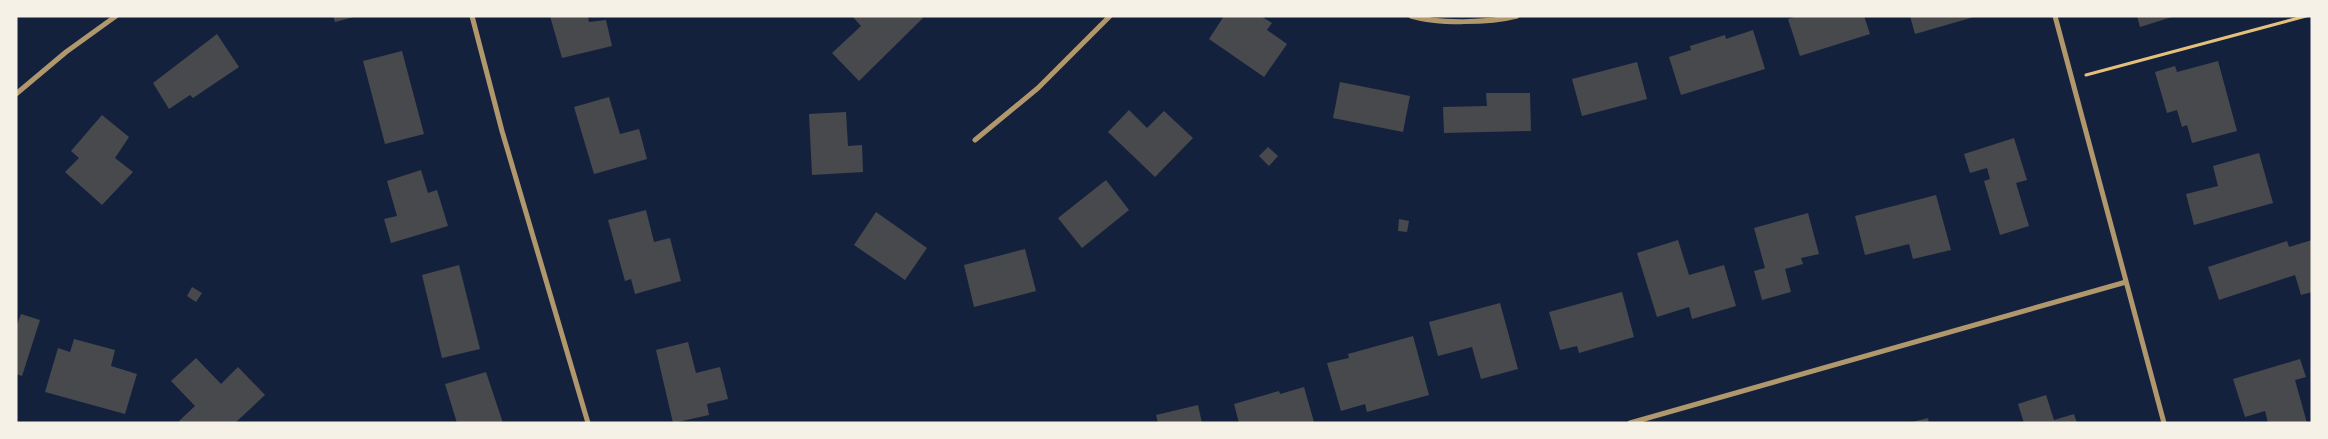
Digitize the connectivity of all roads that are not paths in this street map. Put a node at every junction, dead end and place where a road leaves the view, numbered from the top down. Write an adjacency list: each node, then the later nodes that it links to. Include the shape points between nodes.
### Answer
1 (116, 16): 7 (street)
2 (472, 16): 10 (street, via 502,131)
3 (1110, 16): 8 (street, via 1038,88)
4 (1411, 16): 5 (street, via 1427,21 1503,20)
5 (1516, 16)
6 (2055, 16): 9 (street)
7 (16, 94)
8 (976, 140)
9 (2126, 282): 11 (street); 12 (street)
10 (588, 423)
11 (1630, 423)
12 (2164, 423)

